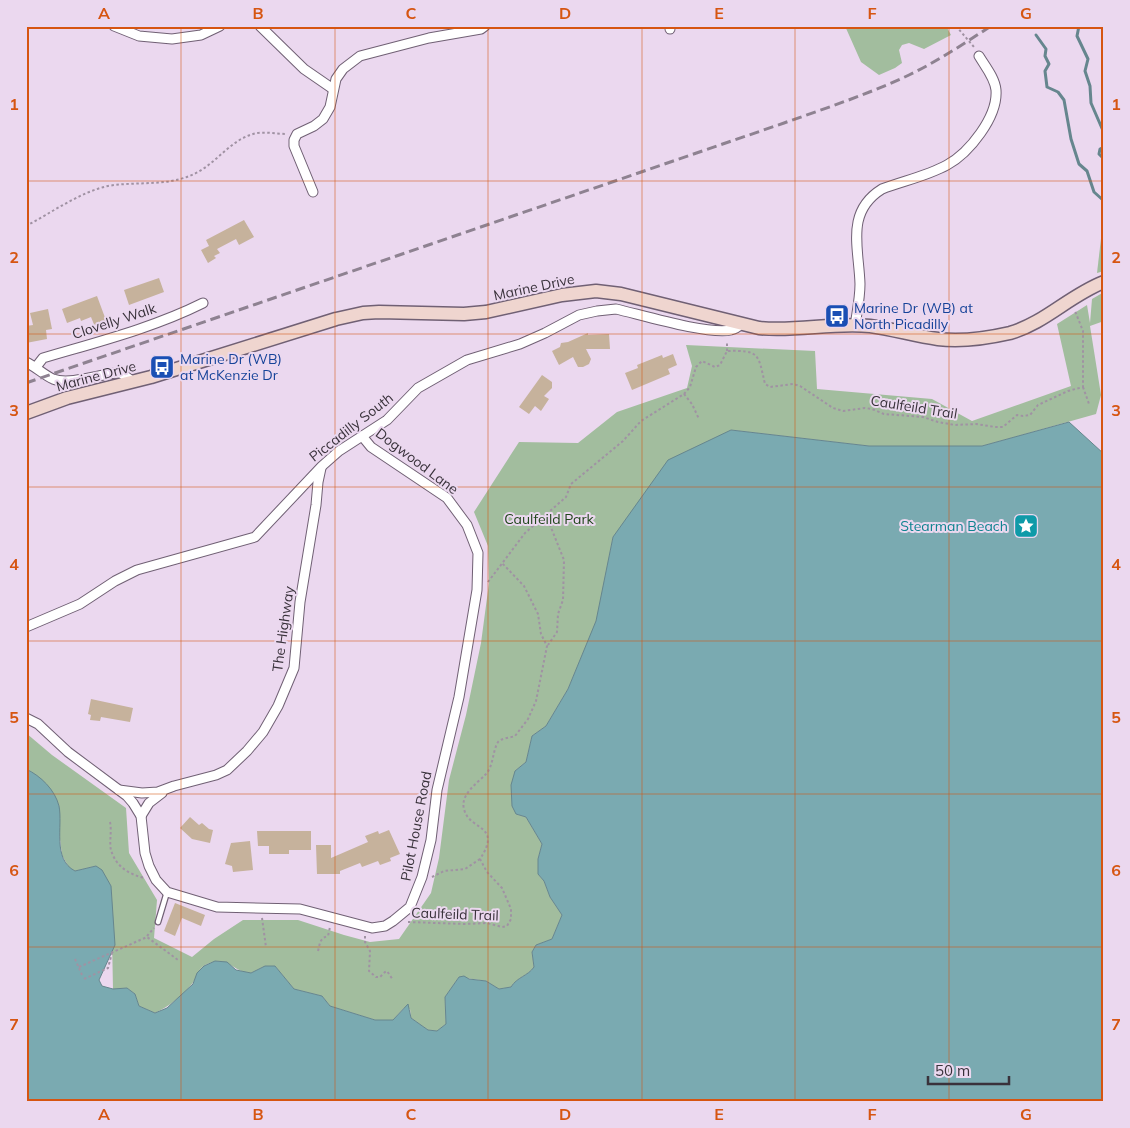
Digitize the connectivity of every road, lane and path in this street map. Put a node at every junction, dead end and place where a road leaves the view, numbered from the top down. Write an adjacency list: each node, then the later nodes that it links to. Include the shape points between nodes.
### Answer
1 (114, 26): 2 (street, via 140,36 172,39 201,36)
2 (220, 26)
3 (260, 26): 8 (street, via 304,69)
4 (485, 26): 8 (street, via 360,56 343,69)
5 (956, 26): 6 (path)
6 (969, 40)
7 (979, 56): 16 (street, via 996,91 992,111 980,133 948,164 874,193 862,209 856,228 860,290)
8 (333, 89): 9 (street, via 330,106 323,119)
9 (297, 134): 10 (street, via 294,146); 11 (path, via 254,133 231,144 194,174 166,182 116,185 89,192)
10 (313, 192)
11 (26, 226)
12 (1104, 282): 13 (main road, Marine Drive)
13 (1070, 300): 16 (main road, Marine Drive, via 1043,319 1011,332 978,338 939,339); 20 (path, via 1083,331)
14 (203, 303): 18 (street, Clovelly Walk, via 124,334 43,358)
15 (741, 324): 16 (main road, Marine Drive, via 777,330); 19 (main road, Marine Drive, via 622,294 587,291 486,312 396,312 336,319); 25 (street, Piccadilly South, via 732,330 719,330 616,309 588,312 520,344 475,357 439,376 418,388 387,420)
16 (855, 326)
17 (26, 362): 18 (street)
18 (36, 367): 19 (street, via 59,380 122,373)
19 (132, 381): 23 (main road, Marine Drive, via 67,398)
20 (1083, 387): 21 (path, Caulfeild Trail, via 1038,405 1030,415 1017,415 1003,426 955,425 923,416 884,414 865,408 843,412 800,386 770,387 765,384 761,364 748,350 727,351 720,365 715,367 700,362); 22 (path)
21 (684, 394): 24 (path); 27 (path, via 641,420 623,441 571,484 566,497)
22 (1089, 404)
23 (26, 413)
24 (699, 419)
25 (362, 436): 26 (street, Piccadilly South); 28 (street, Dogwood Lane, via 371,447 447,498)
26 (322, 466): 31 (street, Piccadilly South, via 255,537 137,570 80,604); 35 (street, The Highway, via 300,602 294,668 278,706 263,732 227,770)
27 (546, 515): 29 (path, via 525,533); 32 (path, via 564,560 563,600 557,632)
28 (472, 534): 39 (street, Pilot House Road, via 478,553 474,611)
29 (502, 563): 30 (path); 32 (path, via 524,586 538,614 541,634)
30 (486, 584)
31 (26, 627)
32 (547, 646): 38 (path, via 536,701 528,719 515,736 498,742 490,769 468,792 464,802 464,810 484,830 488,840)
33 (26, 718): 34 (street, via 38,724 68,752)
34 (118, 790): 35 (street, The Highway); 36 (street, via 133,803)
35 (165, 791): 36 (street, The Highway, via 149,803)
36 (141, 816): 40 (street, via 145,852)
37 (110, 822): 40 (path, via 111,850 121,867 129,874)
38 (480, 859): 39 (path, via 465,869); 44 (path, Caulfeild Trail, via 486,872 502,888 511,909 507,926)
39 (422, 877): 44 (street, Pilot House Road, via 413,902)
40 (156, 880): 41 (street)
41 (167, 892): 42 (street, Pilot House Road, via 217,907); 45 (lane)
42 (262, 908): 43 (street, Pilot House Road, via 300,909); 48 (path)
43 (330, 917): 46 (street, Pilot House Road); 49 (path, via 328,936 320,942)
44 (393, 921): 46 (street, Pilot House Road, via 378,928)
45 (158, 922): 47 (path)
46 (362, 927): 56 (path, via 370,950 369,971 376,977 387,971)
47 (147, 937): 50 (path); 52 (path)
48 (266, 947)
49 (318, 951)
50 (112, 953): 53 (path); 55 (path, via 108,968)
51 (75, 958): 53 (path)
52 (178, 960)
53 (79, 967): 54 (path)
54 (82, 975)
55 (84, 979)
56 (393, 980)

